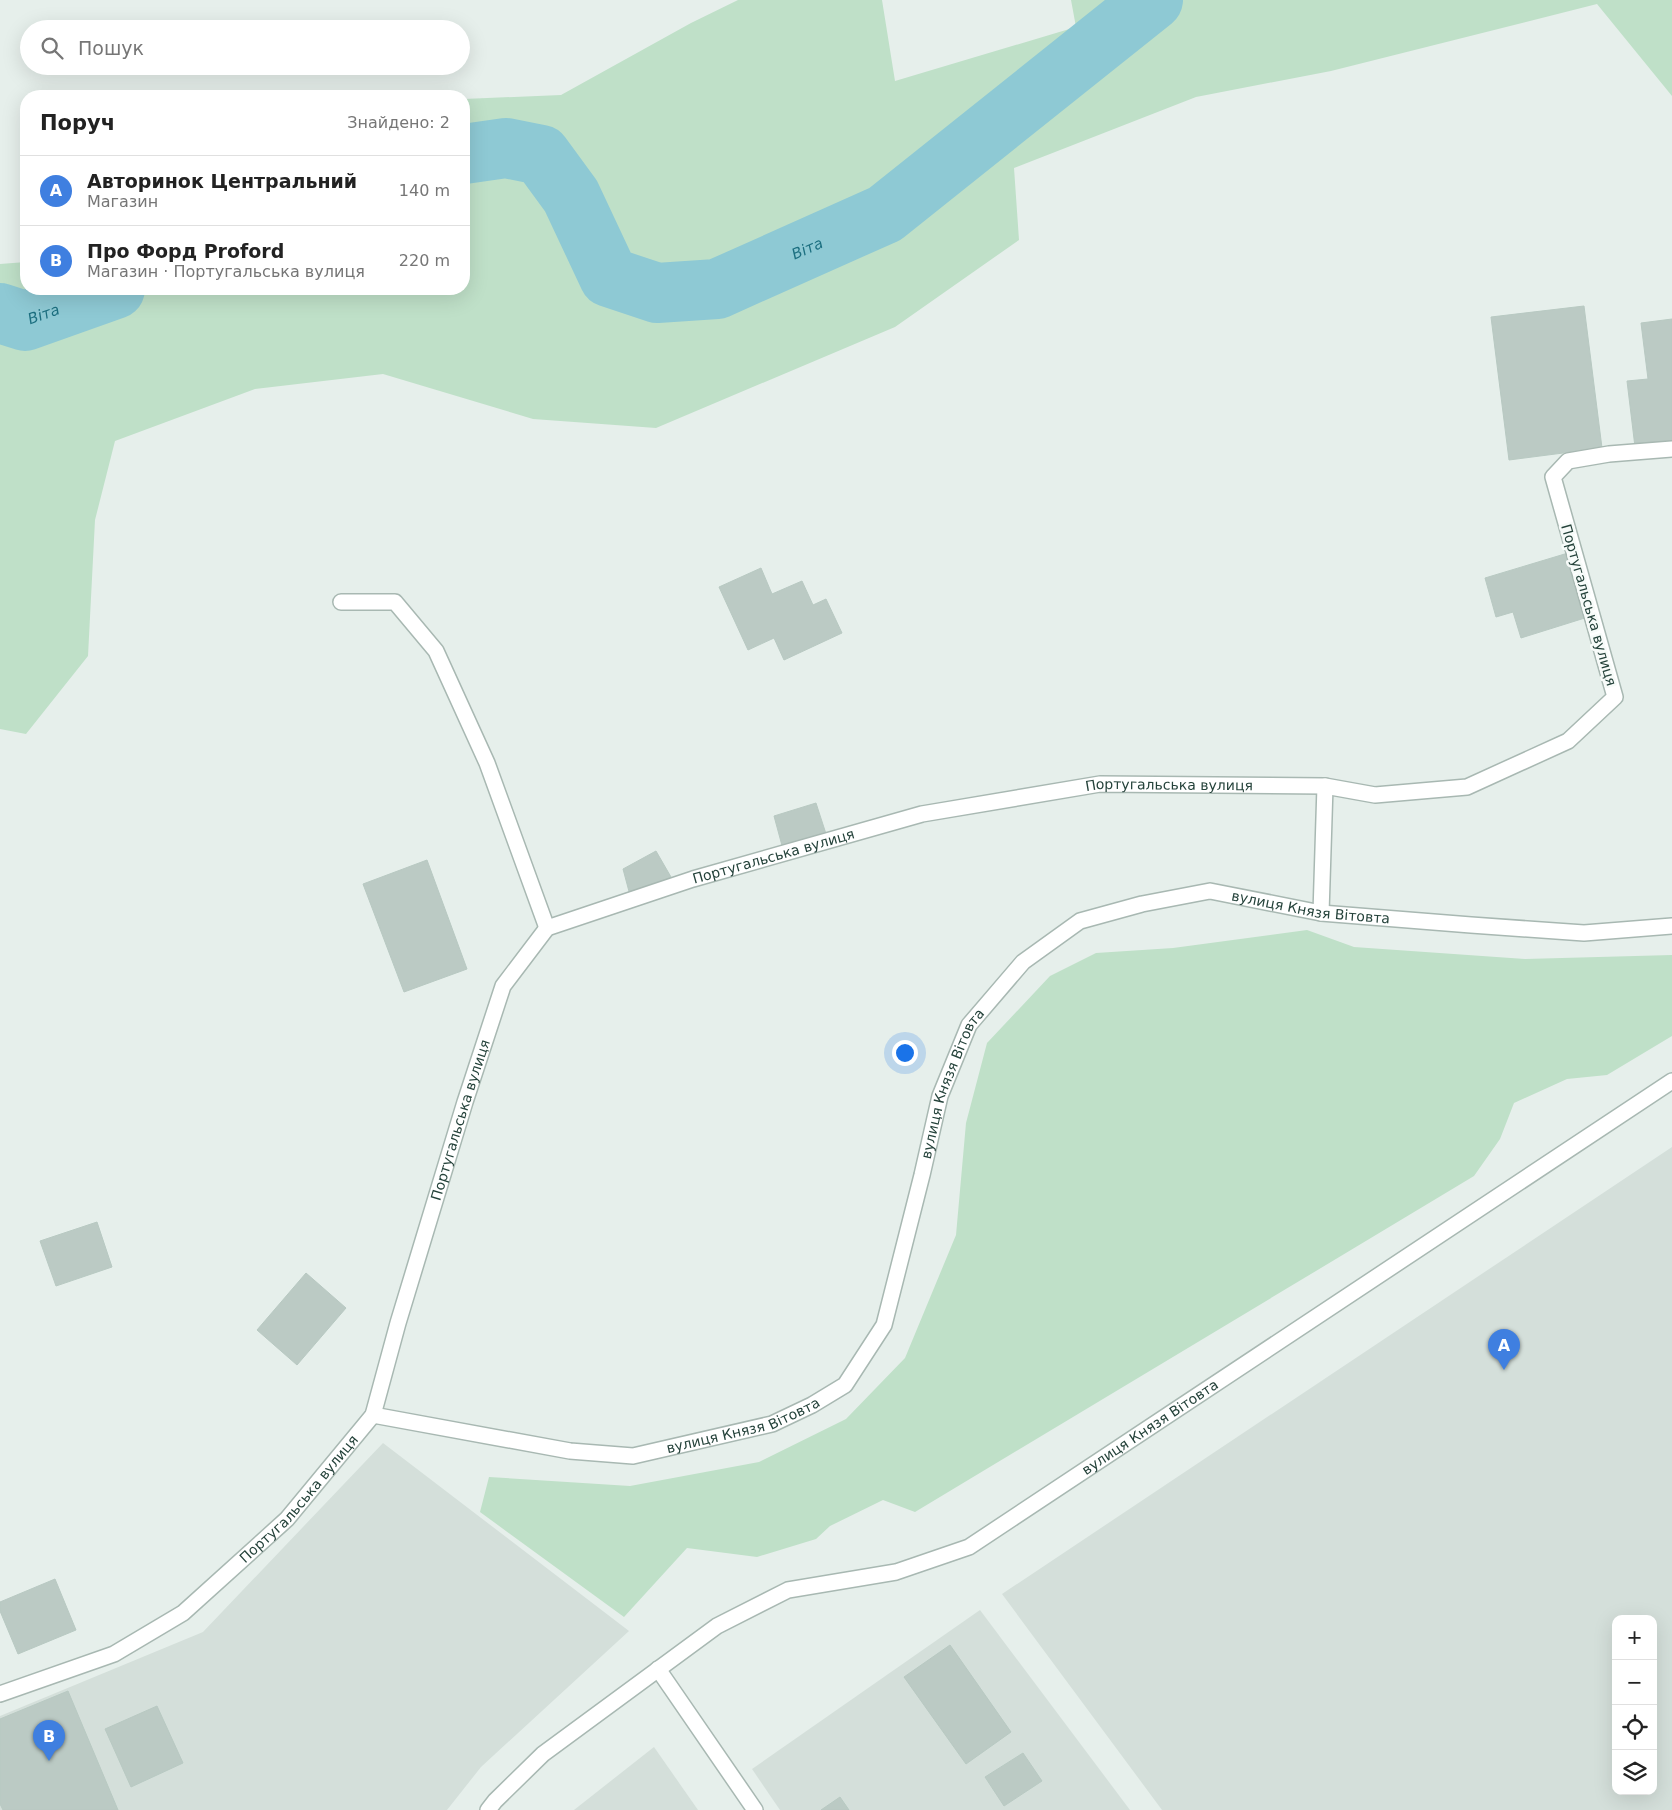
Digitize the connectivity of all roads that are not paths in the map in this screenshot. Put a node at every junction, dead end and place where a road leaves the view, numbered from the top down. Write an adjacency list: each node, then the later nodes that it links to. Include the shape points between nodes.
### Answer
1 (1672, 450): 3 (street, Португальська вулиця, via 1609,454 1568,461 1553,478 1615,697 1568,741 1467,787 1375,795)
2 (340, 602): 6 (street, via 395,602 436,651 486,763)
3 (1325, 786): 4 (street); 6 (street, Португальська вулиця, via 1100,784 922,814 693,878)
4 (1321, 913): 5 (street, вулиця Князя Вітовта, via 1584,933); 8 (street, вулиця Князя Вітовта, via 1210,891 1142,904 1080,921 1023,962 969,1025 940,1096 884,1325 844,1385 812,1405 772,1424 633,1456 570,1451)
5 (1672, 926)
6 (547, 928): 8 (street, Португальська вулиця, via 503,986 464,1102)
7 (1672, 1082): 9 (street, вулиця Князя Вітовта, via 969,1547 896,1572 788,1590 718,1626)
8 (373, 1415): 10 (street, Португальська вулиця, via 287,1519 183,1612 114,1654)
9 (658, 1669): 11 (street, вулиця Князя Вітовта, via 543,1754); 12 (street)
10 (0, 1694)
11 (488, 1810)
12 (755, 1810)

